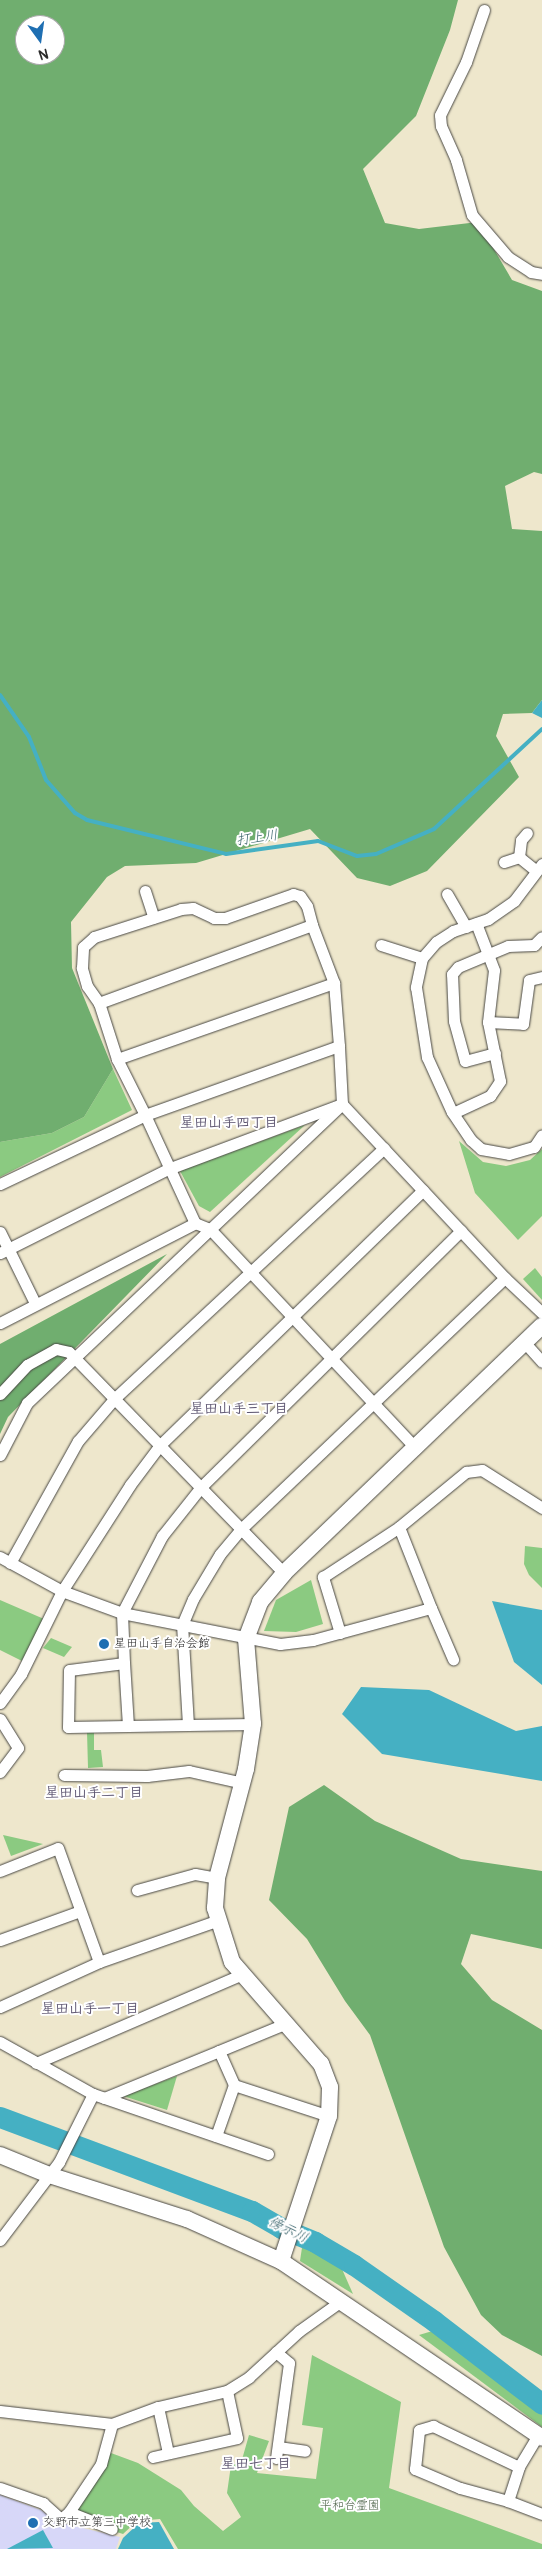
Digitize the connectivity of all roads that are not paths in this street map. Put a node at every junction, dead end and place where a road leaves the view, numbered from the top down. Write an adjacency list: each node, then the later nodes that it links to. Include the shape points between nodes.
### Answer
1 (484, 10): 2 (street, via 466,62 440,115 441,126 456,160 472,215 508,257 531,272)
2 (542, 274)
3 (527, 833): 4 (street, via 521,840)
4 (519, 857): 5 (street); 6 (street)
5 (504, 862)
6 (539, 868): 11 (street, via 514,901)
7 (145, 891): 9 (street)
8 (447, 894): 11 (street)
9 (154, 918): 10 (street, via 193,908 214,918 225,918 293,894 300,896 307,906); 18 (street, via 94,937 83,947 82,968 86,986)
10 (312, 925): 17 (street); 18 (street)
11 (471, 925): 14 (street); 15 (street, via 436,942)
12 (542, 937): 14 (street, via 534,945 508,946)
13 (381, 945): 15 (street)
14 (490, 954): 19 (street, via 493,982); 21 (street, via 458,967 450,980 454,1021 464,1061)
15 (422, 958): 24 (street, via 416,988 420,1026 427,1057)
16 (542, 977): 19 (street, via 529,980 523,1024)
17 (334, 983): 20 (street); 22 (street)
18 (99, 1003): 22 (street)
19 (488, 1022): 21 (street)
20 (339, 1046): 23 (street); 25 (street)
21 (495, 1053): 24 (street, via 500,1073 497,1088 480,1102)
22 (118, 1059): 25 (street)
23 (342, 1104): 27 (street); 28 (street); 32 (street)
24 (453, 1113): 26 (street, via 471,1140 481,1149 496,1153 509,1154 534,1147)
25 (145, 1115): 28 (street); 29 (street)
26 (542, 1135)
27 (384, 1148): 30 (street); 36 (street)
28 (168, 1169): 31 (street); 35 (street)
29 (0, 1184)
30 (423, 1190): 33 (street); 40 (street)
31 (194, 1223): 32 (street); 38 (street)
32 (210, 1229): 36 (street); 44 (street)
33 (461, 1231): 37 (street); 45 (street)
34 (0, 1232): 35 (street)
35 (4, 1250): 38 (street)
36 (250, 1272): 40 (street); 48 (street)
37 (504, 1278): 39 (street); 49 (street)
38 (35, 1303): 41 (street)
39 (542, 1313)
40 (294, 1318): 45 (street); 50 (street)
41 (0, 1322)
42 (542, 1326): 43 (street)
43 (524, 1343): 46 (street); 51 (street)
44 (75, 1357): 47 (street, via 56,1349 27,1365); 48 (street); 52 (street, via 27,1403)
45 (332, 1358): 49 (street); 53 (street)
46 (542, 1362)
47 (0, 1394)
48 (115, 1398): 50 (street); 57 (street, via 78,1441)
49 (374, 1403): 51 (street); 56 (street)
50 (160, 1445): 53 (street); 59 (street, via 120,1499)
51 (416, 1448): 58 (street)
52 (0, 1455)
53 (201, 1487): 56 (street); 61 (street, via 162,1536)
54 (542, 1508): 55 (street, via 482,1470 466,1472)
55 (399, 1527): 60 (street); 63 (street, via 323,1577)
56 (241, 1529): 58 (street); 62 (street, via 220,1554)
57 (5, 1560): 59 (street)
58 (284, 1573): 64 (street, via 260,1602)
59 (62, 1591): 61 (street); 67 (street, via 43,1634)
60 (431, 1608): 63 (street); 65 (street)
61 (122, 1613): 62 (street); 66 (street)
62 (182, 1625): 64 (street); 71 (street)
63 (340, 1633): 64 (street, via 280,1644)
64 (246, 1639): 70 (street)
65 (452, 1659)
66 (124, 1663): 72 (street); 72 (street, via 69,1670 68,1727)
67 (4, 1689): 68 (street)
68 (0, 1703)
69 (0, 1719): 73 (street, via 18,1748)
70 (252, 1724): 71 (street); 75 (street)
71 (188, 1725): 72 (street)
72 (128, 1726)
73 (0, 1772)
74 (64, 1775): 75 (street, via 147,1776 189,1772)
75 (242, 1783): 78 (street)
76 (0, 1871): 81 (street, via 58,1848)
77 (150, 1873): 79 (street)
78 (217, 1878): 79 (street, via 195,1874); 82 (street, via 215,1908)
79 (153, 1886): 80 (street)
80 (137, 1890)
81 (80, 1911): 83 (street); 84 (street)
82 (219, 1920): 84 (street); 85 (street, via 232,1962)
83 (0, 1940)
84 (100, 1962): 86 (street)
85 (243, 1974): 87 (street); 90 (street)
86 (0, 2006)
87 (287, 2023): 89 (street); 93 (street, via 321,2064 330,2087)
88 (0, 2042): 90 (street)
89 (219, 2051): 91 (street); 92 (street)
90 (36, 2063): 92 (street)
91 (234, 2085): 93 (street); 94 (street)
92 (98, 2096): 94 (street); 97 (street)
93 (329, 2116): 99 (street)
94 (216, 2136): 95 (street)
95 (268, 2154)
96 (0, 2155): 97 (street)
97 (54, 2169): 98 (street); 99 (street, via 187,2219)
98 (0, 2240)
99 (281, 2261): 100 (street)
100 (341, 2301): 101 (street); 106 (street)
101 (276, 2352): 102 (street, via 249,2377); 107 (street, via 289,2363 276,2423 277,2452)
102 (227, 2391): 103 (street); 108 (street, via 237,2438)
103 (158, 2407): 105 (street); 108 (street)
104 (0, 2411): 105 (street)
105 (112, 2424): 113 (street, via 101,2464)
106 (540, 2437): 110 (street)
107 (305, 2451)
108 (168, 2453): 109 (street)
109 (153, 2457)
110 (519, 2467): 112 (street); 112 (street, via 433,2426 419,2430 415,2469 460,2488)
111 (0, 2488): 113 (street, via 43,2503 61,2519)
112 (508, 2501): 114 (street)
113 (69, 2512): 115 (street)
114 (542, 2514)
115 (112, 2529)

